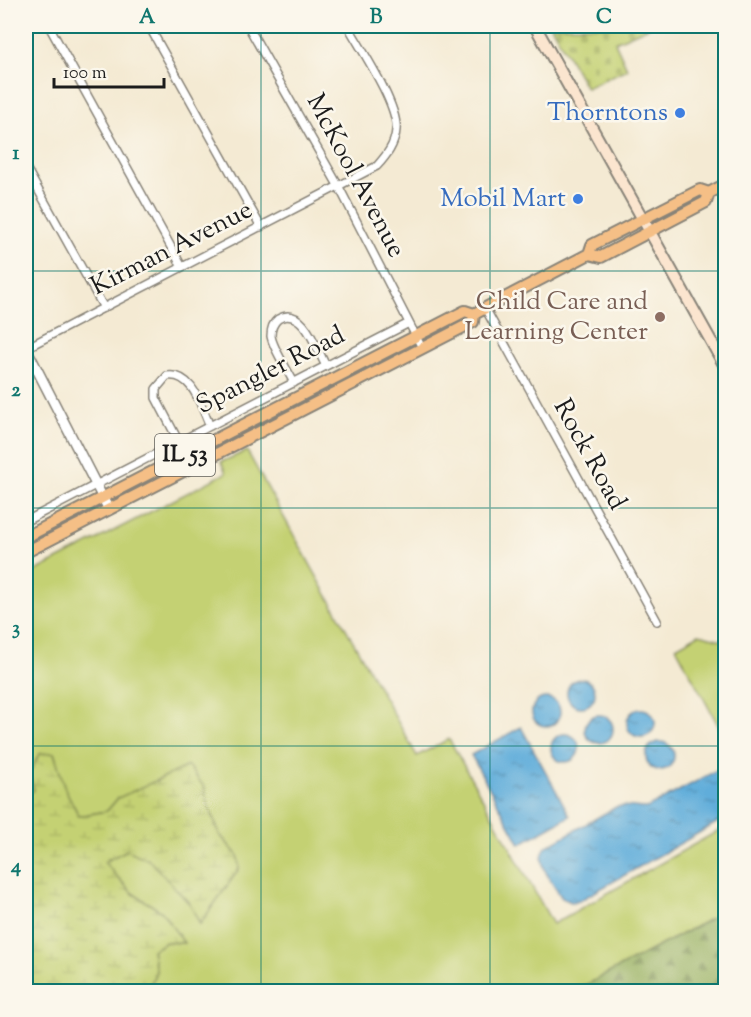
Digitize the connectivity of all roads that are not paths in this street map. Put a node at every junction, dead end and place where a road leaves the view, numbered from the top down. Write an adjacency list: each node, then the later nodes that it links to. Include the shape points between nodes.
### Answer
1 (49, 26): 14 (street)
2 (149, 26): 11 (street)
3 (248, 26): 8 (street, McKool Avenue)
4 (348, 26): 8 (street, Kirman Avenue, via 394,108 397,130 390,151 376,166)
5 (536, 26): 10 (main road)
6 (26, 168): 15 (street)
7 (726, 184): 9 (main road, IL 53)
8 (339, 187): 11 (street, Kirman Avenue); 18 (street, McKool Avenue)
9 (709, 193): 10 (main road, IL 53, via 700,190); 12 (main road, IL 53, via 706,202)
10 (642, 220): 12 (main road); 13 (main road, IL 53, via 592,246)
11 (261, 227): 14 (street, Kirman Avenue)
12 (649, 232): 13 (main road, IL 53, via 601,256); 23 (main road)
13 (589, 254): 16 (main road, IL 53)
14 (182, 267): 15 (street, Kirman Avenue)
15 (104, 308): 20 (street, Kirman Avenue)
16 (485, 308): 17 (main road, IL 53); 33 (street, Rock Road)
17 (474, 314): 19 (main road, IL 53, via 465,311); 21 (main road, IL 53, via 473,322)
18 (409, 323): 19 (street, McKool Avenue); 22 (street, Spangler Road)
19 (416, 337): 21 (street, McKool Avenue); 28 (main road, IL 53)
20 (26, 348): 27 (street)
21 (422, 348): 29 (main road, IL 53)
22 (326, 366): 24 (street, Spangler Road); 24 (street, via 304,324 286,316 276,320 272,338)
23 (726, 368)
24 (294, 383): 25 (street, Spangler Road)
25 (210, 426): 26 (street, Spangler Road); 26 (street, via 189,383 176,375 167,376 156,388 156,398)
26 (179, 442): 27 (street, Spangler Road)
27 (96, 484): 28 (street); 30 (street, Spangler Road)
28 (103, 498): 29 (street); 31 (main road, IL 53)
29 (109, 510): 32 (main road, IL 53)
30 (26, 521)
31 (26, 537)
32 (26, 552)
33 (657, 621)

